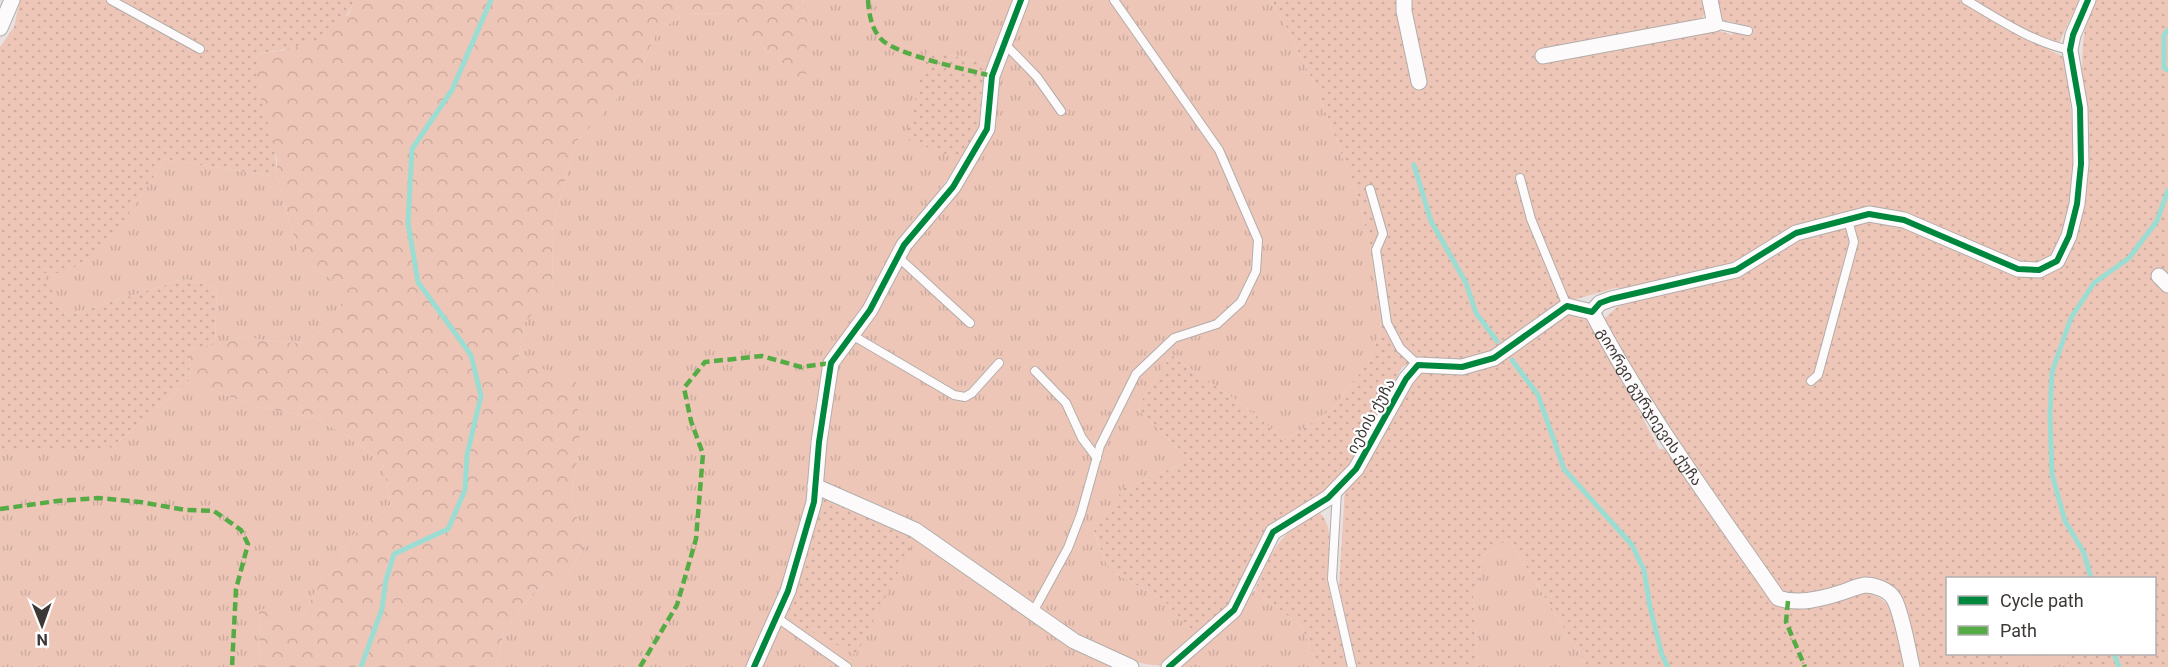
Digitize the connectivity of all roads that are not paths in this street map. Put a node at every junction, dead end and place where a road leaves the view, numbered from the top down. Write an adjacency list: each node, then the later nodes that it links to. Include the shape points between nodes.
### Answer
1 (12, 0): 10 (street)
2 (112, 0): 13 (lane)
3 (1021, 0): 12 (street)
4 (1114, 0): 30 (lane, via 1219,150 1258,240 1256,271 1241,302 1217,324 1174,338 1136,374)
5 (1404, 0): 16 (street)
6 (1710, 0): 9 (street)
7 (1966, 0): 14 (lane, via 2019,32)
8 (2088, 0): 14 (street, გიორგი გურჯიევის ქუჩა)
9 (1715, 24): 11 (lane); 15 (street)
10 (0, 27)
11 (1748, 31)
12 (1004, 43): 17 (lane, via 1037,77); 21 (street, via 992,76 987,129 953,187)
13 (200, 50)
14 (2070, 50): 20 (street, გიორგი გურჯიევის ქუჩა, via 2080,108 2081,164 2078,204 2057,261 2039,270 2018,269 1904,220 1869,214)
15 (1544, 56)
16 (1419, 82)
17 (1061, 111)
18 (1520, 178): 22 (lane)
19 (1370, 189): 27 (lane, via 1383,234 1376,250 1387,323 1400,348)
20 (1848, 219): 23 (street, გიორგი გურჯიევის ქუჩა, via 1796,233 1736,270 1611,299); 29 (lane, via 1854,242 1818,375)
21 (898, 257): 24 (lane); 25 (street, via 870,310)
22 (1567, 306): 23 (street); 27 (street, via 1494,358 1462,367)
23 (1592, 312): 40 (street, გიორგი გურჯიევის ქუჩა, via 1668,440 1778,598 1803,601 1865,585 1883,589 1894,597)
24 (970, 323)
25 (852, 334): 26 (lane, via 954,395 965,397 972,393); 31 (street, via 831,363)
26 (999, 363)
27 (1418, 365): 32 (street, იების ქუჩა, via 1406,379 1356,469)
28 (1035, 372): 30 (lane, via 1066,403 1082,438)
29 (1811, 381)
30 (1097, 458): 33 (lane, via 1068,548)
31 (815, 486): 33 (street, via 915,530); 34 (street, via 814,502 788,591)
32 (1338, 488): 38 (street, იების ქუჩა, via 1273,532 1234,610); 39 (lane, via 1332,579)
33 (1032, 612): 37 (street, via 1074,641)
34 (776, 617): 35 (street); 36 (lane)
35 (754, 667)
36 (847, 667)
37 (1131, 667)
38 (1169, 667)
39 (1352, 667)
40 (1912, 667)

